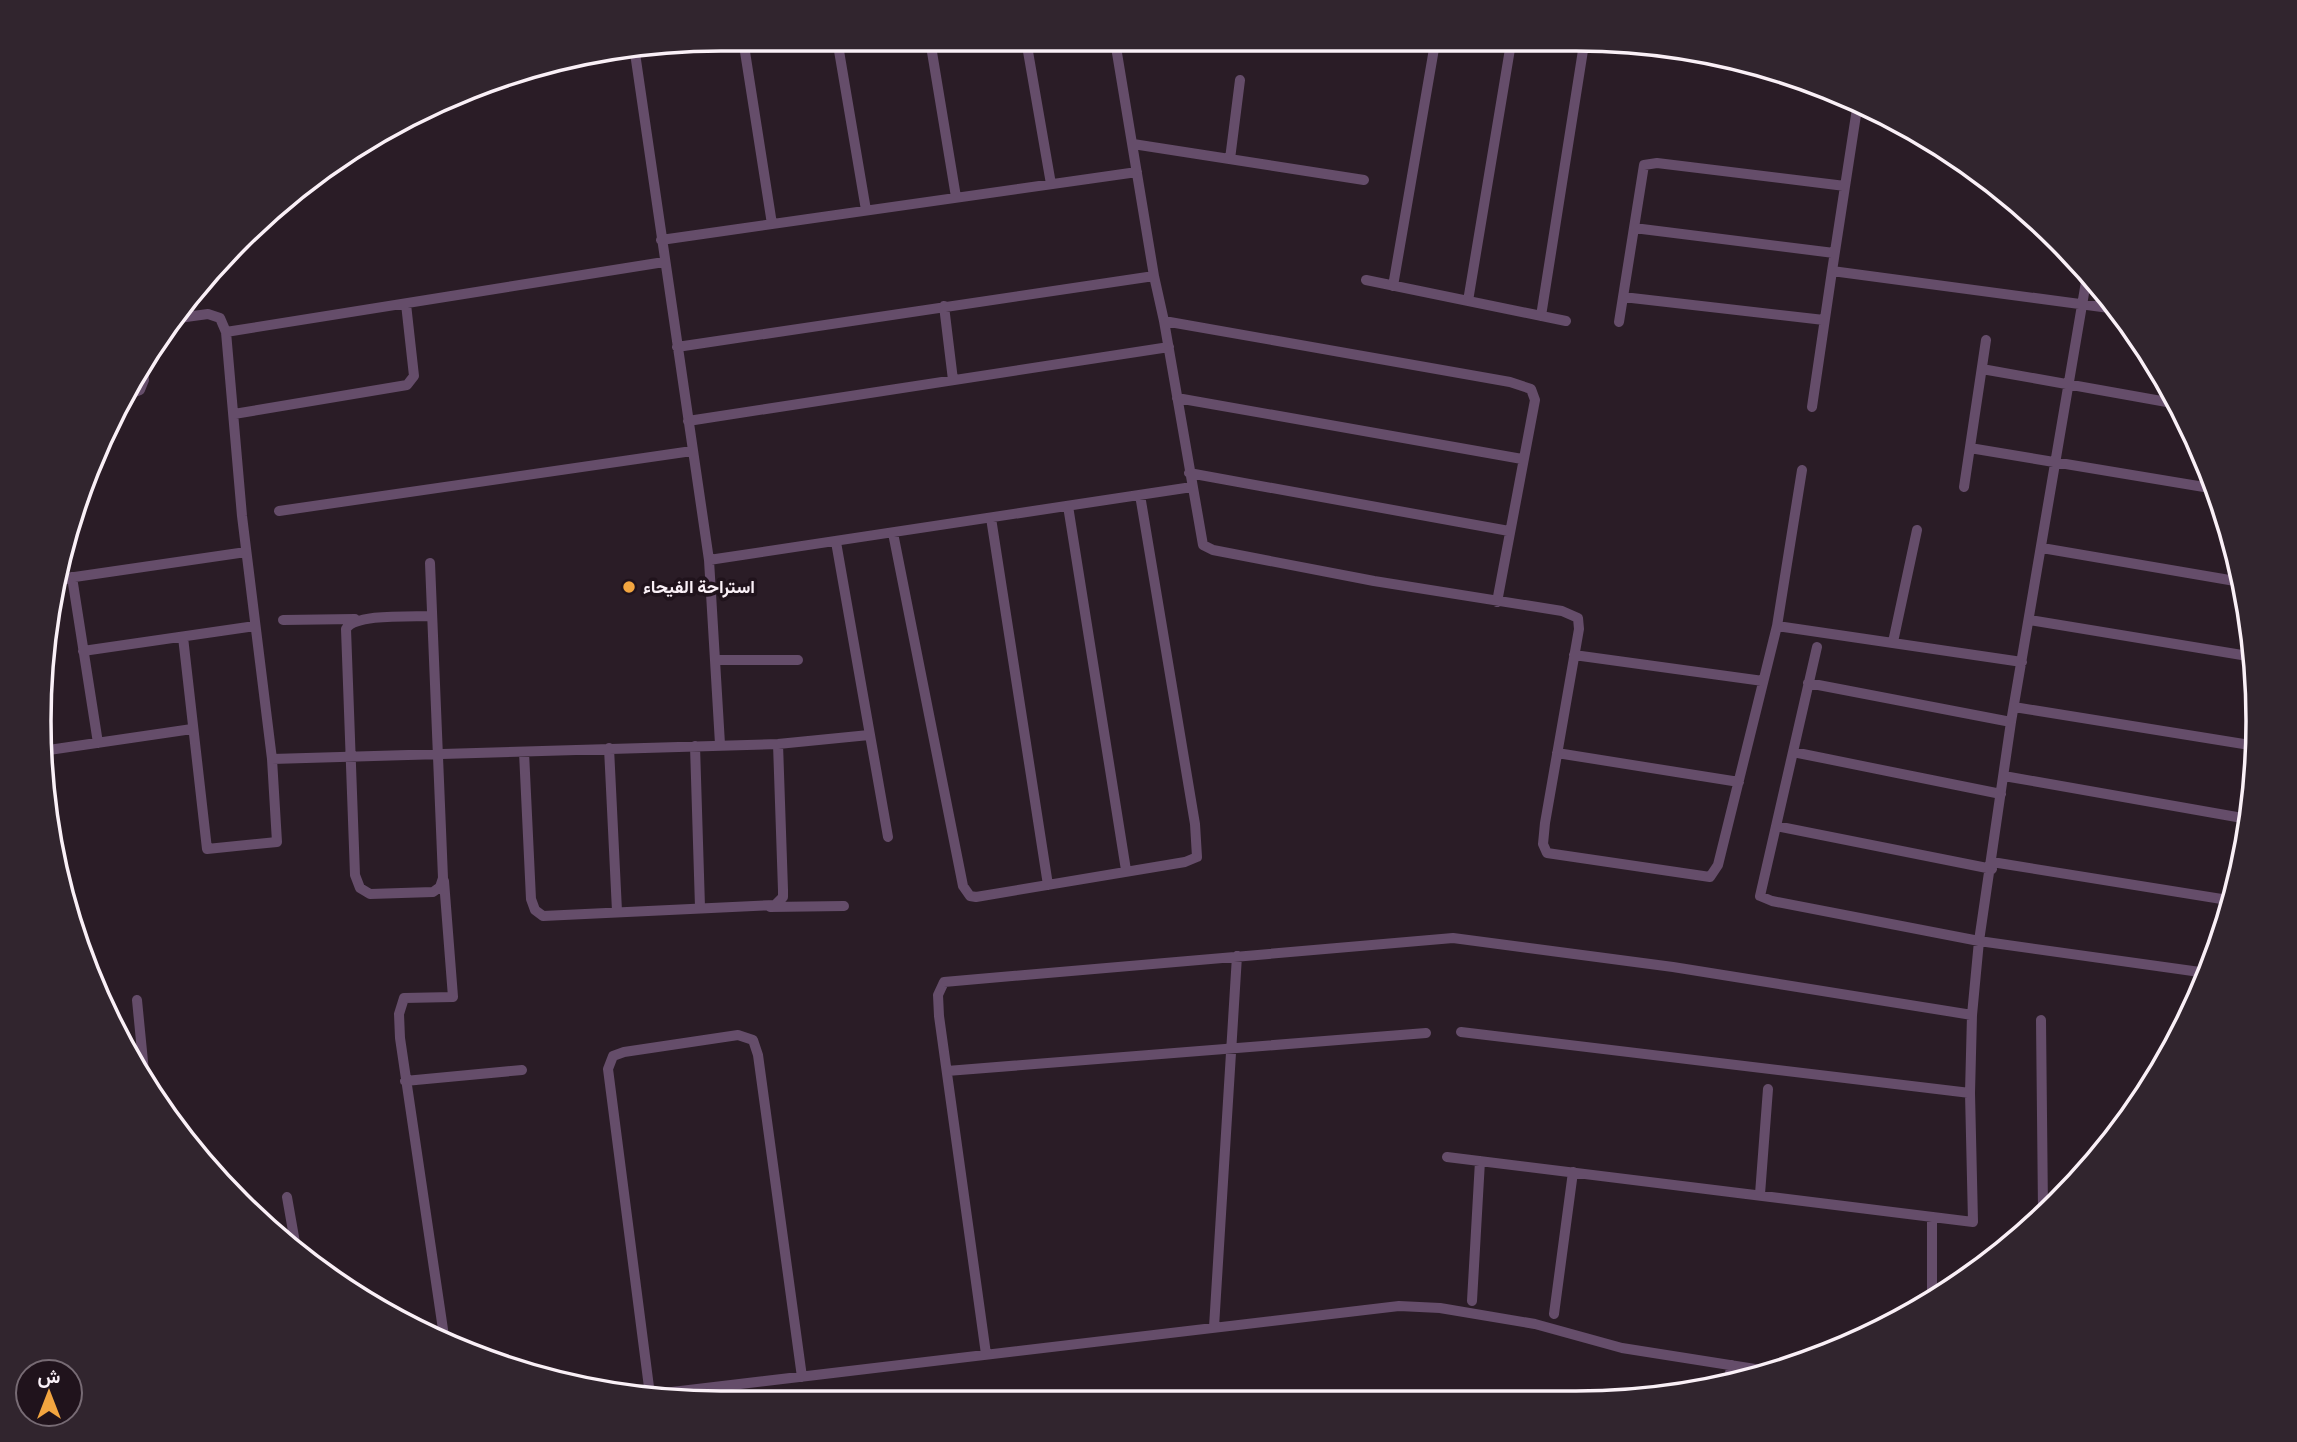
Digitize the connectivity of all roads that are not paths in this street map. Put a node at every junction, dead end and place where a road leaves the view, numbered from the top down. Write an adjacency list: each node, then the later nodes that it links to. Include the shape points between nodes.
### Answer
1 (745, 51): 20 (street)
2 (838, 51): 19 (street)
3 (932, 51): 18 (street)
4 (1028, 51): 16 (street)
5 (1117, 51): 12 (street)
6 (1434, 51): 29 (street)
7 (1510, 51): 31 (street)
8 (1583, 51): 36 (street)
9 (635, 56): 22 (street)
10 (1240, 79): 13 (street)
11 (1856, 113): 17 (street)
12 (1133, 144): 13 (street); 14 (street)
13 (1230, 159): 15 (street)
14 (1137, 172): 16 (street); 26 (street)
15 (1364, 180)
16 (1051, 184): 18 (street)
17 (1845, 186): 21 (street, via 1649,163 1642,170); 23 (street)
18 (956, 197): 19 (street)
19 (866, 210): 20 (street)
20 (772, 224): 22 (street)
21 (1633, 228): 23 (street); 30 (street)
22 (661, 240): 24 (street)
23 (1835, 253): 25 (street)
24 (664, 262): 33 (street); 44 (street)
25 (1832, 271): 32 (street); 38 (street)
26 (1154, 276): 34 (street); 39 (street)
27 (1366, 281): 29 (street)
28 (2085, 285): 32 (street)
29 (1393, 286): 31 (street)
30 (1623, 297): 38 (street); 41 (street)
31 (1468, 301): 36 (street)
32 (2082, 303): 35 (street); 48 (street)
33 (406, 304): 42 (street); 52 (street, via 414,376 407,385)
34 (944, 306): 44 (street); 47 (street)
35 (2103, 307)
36 (1541, 316): 40 (street)
37 (186, 317): 42 (street, via 208,314 220,318)
38 (1824, 320): 51 (street)
39 (1164, 321): 45 (street); 56 (street, via 1527,386 1535,400)
40 (1566, 321)
41 (1619, 322)
42 (226, 332): 52 (street)
43 (1986, 340): 46 (street)
44 (677, 347): 53 (street)
45 (1169, 347): 47 (street); 49 (street)
46 (1982, 369): 48 (street); 54 (street)
47 (953, 380): 53 (street)
48 (2069, 386): 50 (street); 57 (street)
49 (1177, 398): 56 (street); 59 (street)
50 (2164, 402)
51 (1812, 407)
52 (234, 414): 72 (street)
53 (688, 421): 55 (street)
54 (1970, 448): 57 (street); 61 (street)
55 (692, 451): 65 (street); 73 (street)
56 (1522, 460): 68 (street)
57 (2055, 463): 62 (street); 71 (street)
58 (1802, 470): 84 (street)
59 (1189, 473): 60 (street); 68 (street)
60 (1192, 487): 63 (street); 78 (street, via 1201,540 1213,551)
61 (1964, 487)
62 (2204, 487)
63 (1140, 495): 64 (street); 121 (street, via 1199,852 1192,860)
64 (1068, 506): 66 (street); 121 (street)
65 (279, 511)
66 (991, 518): 69 (street); 122 (street)
67 (1917, 530): 86 (street)
68 (1509, 531): 78 (street)
69 (893, 534): 70 (street); 122 (street, via 963,886 976,897)
70 (836, 542): 73 (street); 99 (street)
71 (2042, 548): 77 (street); 82 (street)
72 (246, 552): 75 (street); 83 (street)
73 (709, 560): 91 (street)
74 (430, 563): 79 (street)
75 (72, 577): 76 (street); 88 (street)
76 (67, 578)
77 (2231, 580)
78 (1497, 602): 89 (street, via 1573,614 1579,624)
79 (432, 616): 80 (street); 110 (street)
80 (361, 619): 81 (street); 111 (street, via 350,623 345,633)
81 (283, 620)
82 (2030, 620): 90 (street); 93 (street)
83 (255, 626): 85 (street); 112 (street)
84 (1777, 626): 86 (street); 94 (street)
85 (183, 636): 88 (street); 98 (street)
86 (1893, 642): 93 (street)
87 (1817, 647): 95 (street)
88 (83, 651): 100 (street)
89 (1574, 655): 94 (street); 109 (street)
90 (2243, 655)
91 (716, 660): 92 (street); 101 (street)
92 (797, 660)
93 (2022, 662): 96 (street)
94 (1763, 681): 114 (street)
95 (1808, 683): 97 (street); 108 (street)
96 (2014, 707): 97 (street); 103 (street)
97 (2011, 722): 113 (street)
98 (192, 729): 100 (street); 112 (street, via 207,849 277,842)
99 (869, 735): 102 (street); 118 (street)
100 (98, 743): 106 (street)
101 (720, 744): 102 (street); 104 (street)
102 (778, 744): 126 (street, via 783,890 780,901)
103 (2245, 744)
104 (695, 746): 105 (street); 125 (street)
105 (609, 748): 107 (street); 127 (street)
106 (52, 750)
107 (524, 752): 110 (street); 127 (street, via 535,910 543,916)
108 (1793, 752): 115 (street); 117 (street)
109 (1557, 753): 114 (street); 114 (street, via 1543,844 1547,853 1555,856 1710,877 1718,865)
110 (438, 755): 111 (street); 120 (street)
111 (349, 758): 112 (street); 120 (street, via 355,874 360,888 370,894 433,891 442,883)
112 (272, 759)
113 (2004, 776): 115 (street); 116 (street)
114 (1739, 782)
115 (2001, 794): 119 (street)
116 (2239, 817)
117 (1776, 826): 119 (street); 128 (street, via 1760,889 1766,900)
118 (888, 837)
119 (1992, 866): 123 (street); 128 (street)
120 (443, 869): 140 (street, via 453,996 404,998 400,1003)
121 (1126, 870): 122 (street)
122 (1048, 885)
123 (2222, 899)
124 (844, 905): 126 (street)
125 (700, 906): 126 (street); 127 (street)
126 (768, 907)
127 (617, 911)
128 (1979, 941): 130 (street); 132 (street)
129 (1237, 956): 132 (street, via 1433,939 1480,940); 136 (street); 139 (street, via 944,982 937,995)
130 (2197, 972)
131 (137, 1000): 137 (street)
132 (1972, 1015): 142 (street)
133 (2041, 1020): 148 (street)
134 (1461, 1032): 142 (street)
135 (1426, 1033): 136 (street)
136 (1231, 1048): 139 (street); 154 (street)
137 (143, 1059)
138 (522, 1070): 140 (street)
139 (947, 1071): 156 (street)
140 (405, 1081): 155 (street)
141 (1768, 1089): 146 (street)
142 (1970, 1093): 149 (street, via 1973,1222)
143 (1447, 1157): 144 (street)
144 (1480, 1161): 145 (street); 152 (street)
145 (1573, 1172): 146 (street); 153 (street)
146 (1760, 1194): 149 (street)
147 (287, 1197): 150 (street)
148 (2043, 1202)
149 (1932, 1217): 151 (street)
150 (293, 1237)
151 (1932, 1288)
152 (1472, 1301)
153 (1553, 1314)
154 (1214, 1327): 156 (street); 157 (street, via 1420,1306 1535,1324 1622,1348)
155 (443, 1330)
156 (986, 1354): 160 (street)
157 (1732, 1365): 158 (street); 159 (street)
158 (1749, 1368)
159 (1730, 1372)
160 (802, 1377): 161 (street, via 758,1055 753,1040 738,1035 624,1052 613,1056 608,1069); 162 (street)
161 (649, 1387)
162 (690, 1390)

